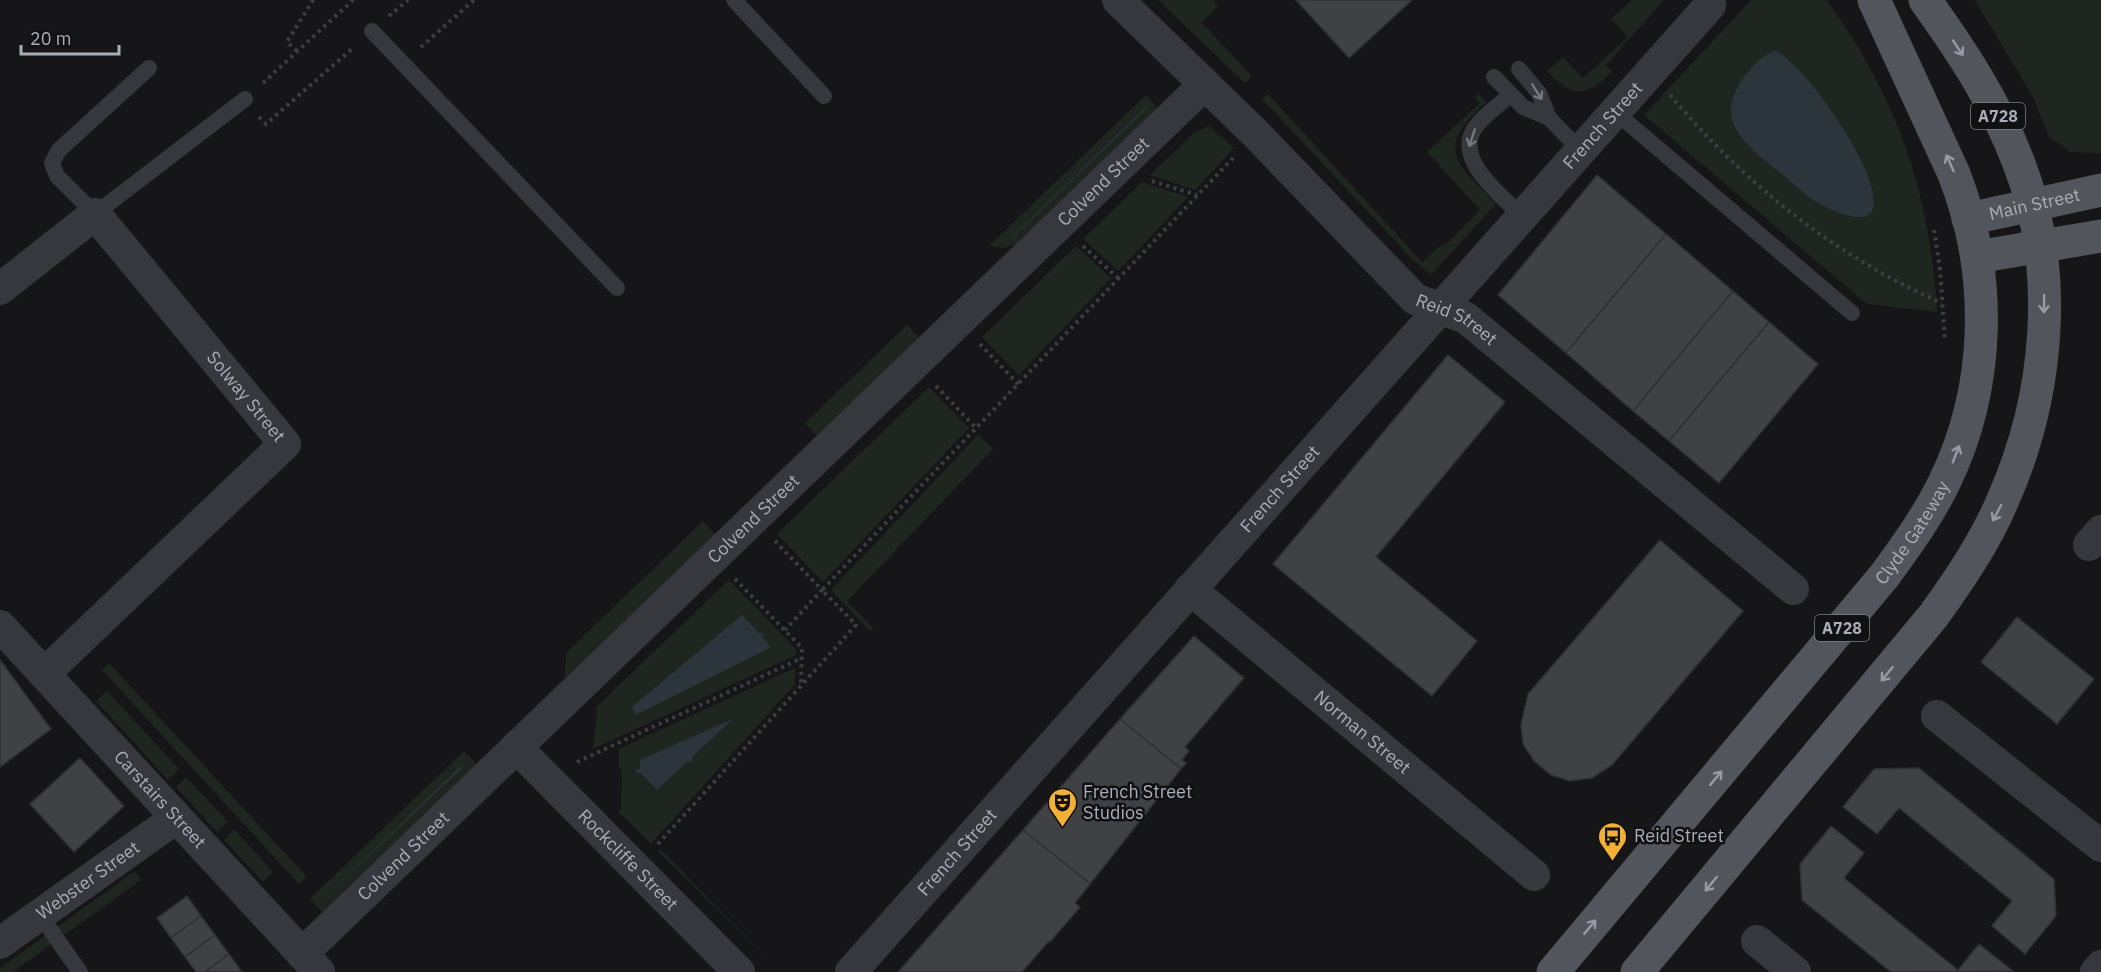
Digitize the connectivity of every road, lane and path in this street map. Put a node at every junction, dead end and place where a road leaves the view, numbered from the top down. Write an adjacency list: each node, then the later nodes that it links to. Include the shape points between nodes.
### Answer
1 (314, 0): 11 (path, via 287,42)
2 (353, 0): 11 (path)
3 (408, 0): 10 (path)
4 (474, 0): 12 (path)
5 (734, 0): 19 (lane)
6 (1118, 0): 17 (street, Reid Street)
7 (1874, 0): 31 (main road, Clyde Gateway / A728, one-way to 7, via 1954,174)
8 (1925, 0): 28 (main road, A728, one-way to 28, via 1992,105 2019,162)
9 (1710, 6): 15 (street, French Street)
10 (372, 31): 12 (lane); 20 (path, via 266,124)
11 (297, 51): 20 (path)
12 (403, 63): 38 (lane)
13 (149, 68): 29 (lane, via 59,150 52,163 57,176)
14 (1519, 69): 22 (lane, one-way to 22, via 1539,93)
15 (1651, 72): 21 (street, French Street); 40 (path, via 1732,163 1800,222 1895,282)
16 (1494, 77): 18 (lane)
17 (1205, 84): 23 (street, Reid Street); 25 (street, Colvend Street)
18 (1510, 95): 22 (lane, via 1523,108); 30 (lane, one-way to 30, via 1474,129 1469,149 1476,166)
19 (824, 96)
20 (245, 99): 29 (lane)
21 (1614, 111): 24 (street, French Street); 42 (lane)
22 (1549, 118): 24 (lane)
23 (1256, 133): 27 (path); 41 (street, Reid Street, via 1415,299)
24 (1580, 150): 30 (street, French Street)
25 (1117, 170): 27 (path); 33 (street, Colvend Street)
26 (2101, 190): 28 (main road, Main Street)
27 (1197, 195): 37 (path)
28 (2032, 206): 31 (main road, Main Street); 35 (main road, A728)
29 (95, 214): 39 (street); 56 (street, Solway Street, via 285,444)
30 (1521, 216): 41 (street, French Street)
31 (1968, 219): 36 (main road, Clyde Gateway / A728)
32 (1933, 223): 40 (path)
33 (1060, 224): 37 (path); 43 (street, Colvend Street)
34 (2101, 236): 35 (main road)
35 (2041, 246): 36 (main road); 74 (main road, A728, one-way to 74, via 2044,303 2037,388 2024,446 1985,534 1954,586 1912,643)
36 (1977, 257): 73 (main road, Clyde Gateway / A728, one-way to 36, via 1885,575 1930,509 1956,455 1979,370 1982,301)
37 (1118, 279): 46 (path)
38 (617, 288)
39 (0, 289)
40 (1942, 303): 44 (path)
41 (1440, 307): 50 (street, French Street); 51 (street, Reid Street, via 1466,318)
42 (1852, 313)
43 (958, 322): 45 (street, Colvend Street); 46 (path)
44 (1945, 346)
45 (914, 364): 47 (path); 48 (street, Colvend Street)
46 (1018, 384): 47 (path)
47 (976, 428): 52 (path)
48 (753, 519): 49 (street, Colvend Street); 52 (path)
49 (714, 557): 54 (path); 59 (street, Colvend Street)
50 (1190, 589): 64 (street, Norman Street); 72 (street, French Street)
51 (1793, 589)
52 (822, 590): 54 (path); 57 (path, via 856,625)
53 (0, 626): 56 (street, Carstairs Street)
54 (785, 630): 55 (path, via 802,648)
55 (802, 658): 57 (path); 60 (path)
56 (44, 674): 61 (street, Carstairs Street)
57 (801, 685): 63 (path, via 655,848 657,854)
58 (1937, 716): 62 (street)
59 (516, 747): 60 (street, Rockcliffe Street); 68 (street, Colvend Street)
60 (545, 777): 63 (street, Rockcliffe Street)
61 (176, 818): 65 (street, Webster Street); 68 (street, Carstairs Street)
62 (2101, 846)
63 (640, 873): 71 (street, Rockcliffe Street)
64 (1534, 875)
65 (40, 915): 67 (street, Webster Street); 70 (lane)
66 (1757, 941): 75 (street)
67 (0, 943)
68 (310, 963)
69 (2101, 966): 76 (street)
70 (80, 972)
71 (739, 972)
72 (851, 972)
73 (1553, 972)
74 (1637, 972)
75 (1795, 972)
76 (2096, 972)

